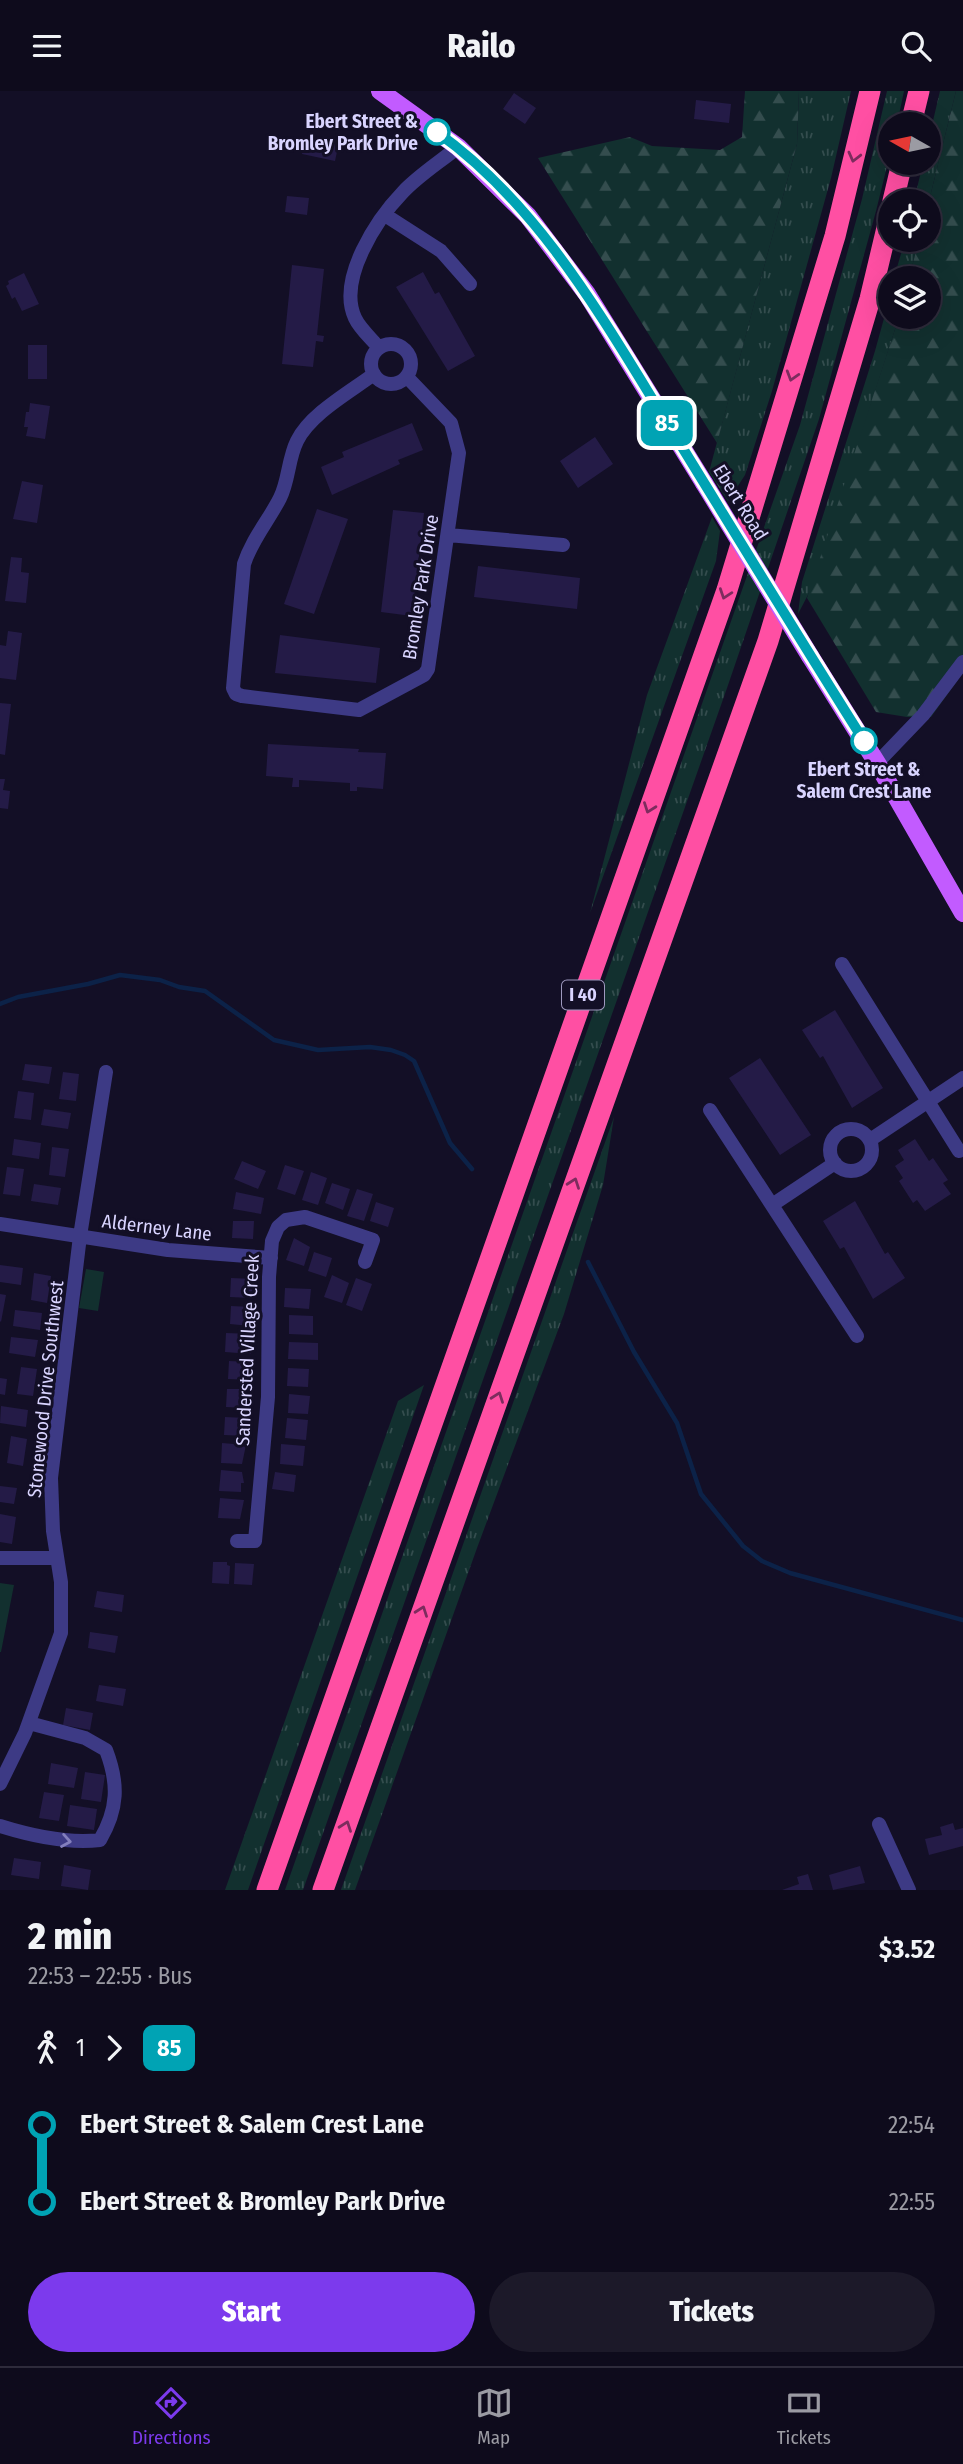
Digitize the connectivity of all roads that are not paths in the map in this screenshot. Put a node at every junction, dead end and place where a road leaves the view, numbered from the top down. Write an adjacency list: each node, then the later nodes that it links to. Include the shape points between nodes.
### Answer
1 (380, 91): 5 (main road, Ebert Road)
2 (870, 91): 38 (highway, I 40, one-way to 38, via 835,236 727,590)
3 (919, 91): 4 (highway)
4 (914, 112)
5 (458, 147): 6 (street, via 403,192); 15 (main road, Ebert Road, bridge, via 528,216 587,294)
6 (385, 215): 8 (street, via 440,251); 9 (street, via 360,254 351,286 355,319)
7 (881, 252): 39 (highway, one-way to 7, via 768,641)
8 (470, 283)
9 (379, 348): 10 (street, via 371,365); 11 (street, via 388,344 406,350 411,368)
10 (374, 374): 11 (street, via 390,384); 12 (street, Bromley Park Drive, via 304,429 283,492 248,550 236,694 353,710 424,675)
11 (407, 377): 12 (street, Bromley Park Drive, via 451,423 456,437 458,468)
12 (449, 535): 13 (street)
13 (563, 545)
14 (963, 662): 15 (street, via 923,715)
15 (877, 763): 16 (main road, Ebert Road)
16 (963, 913)
17 (842, 964): 20 (street)
18 (106, 1072): 27 (street, Stonewood Drive Southwest)
19 (963, 1077): 20 (street)
20 (927, 1101): 22 (street); 23 (street)
21 (710, 1110): 25 (street)
22 (870, 1140): 24 (street, via 869,1161 861,1169 850,1172); 24 (street, via 852,1129 841,1132 830,1150)
23 (959, 1151)
24 (835, 1163): 25 (street)
25 (772, 1205): 30 (street)
26 (0, 1224): 27 (street, Alderney Lane)
27 (80, 1236): 28 (street, Alderney Lane, via 168,1250); 33 (street, Stonewood Drive Southwest, via 51,1478)
28 (271, 1258): 29 (street, Sandersted Village Creek, via 278,1227 286,1220 305,1217 373,1240); 31 (street, Sandersted Village Creek, via 268,1397 255,1541)
29 (365, 1262)
30 (857, 1336)
31 (237, 1541)
32 (0, 1558): 33 (street)
33 (57, 1558): 34 (street, Stonewood Drive Southwest, via 61,1633)
34 (29, 1723): 35 (street, Stonewood Drive Southwest); 37 (street, one-way to 34, via 78,1843 100,1840 111,1822 116,1795 106,1750 85,1738)
35 (0, 1784)
36 (879, 1824): 40 (street)
37 (0, 1826)
38 (267, 1890)
39 (323, 1890)
40 (909, 1890)

